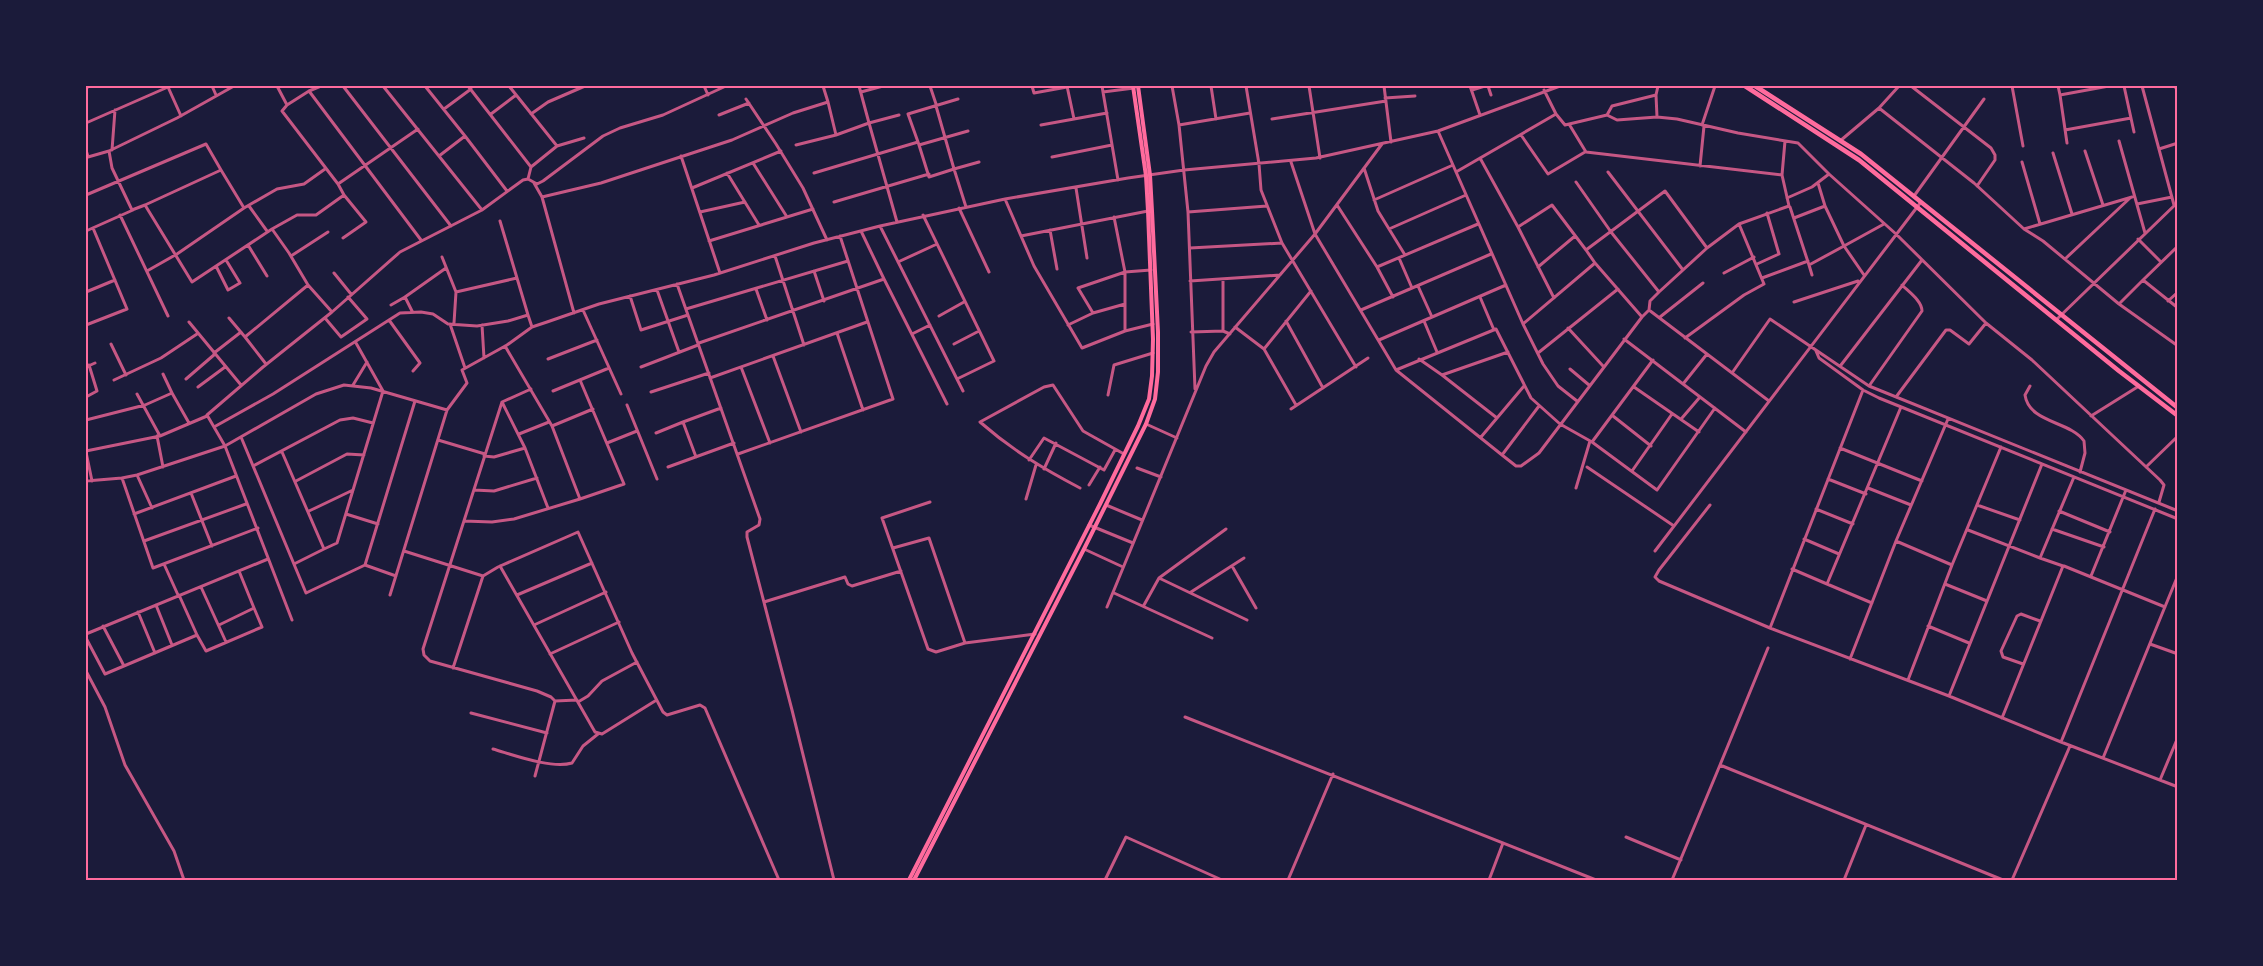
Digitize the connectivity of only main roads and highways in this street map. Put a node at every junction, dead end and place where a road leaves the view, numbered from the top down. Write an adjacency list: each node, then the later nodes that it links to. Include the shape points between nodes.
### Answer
1 (1135, 86): 4 (main road)
2 (1745, 86): 6 (main road, via 1837,145)
3 (1757, 86): 5 (main road, via 1842,140 1916,194)
4 (1148, 176): 7 (main road, via 1153,324 1149,399); 8 (main road, via 1158,372 1155,399 1084,549)
5 (2178, 408)
6 (2178, 416)
7 (909, 880)
8 (914, 880)

